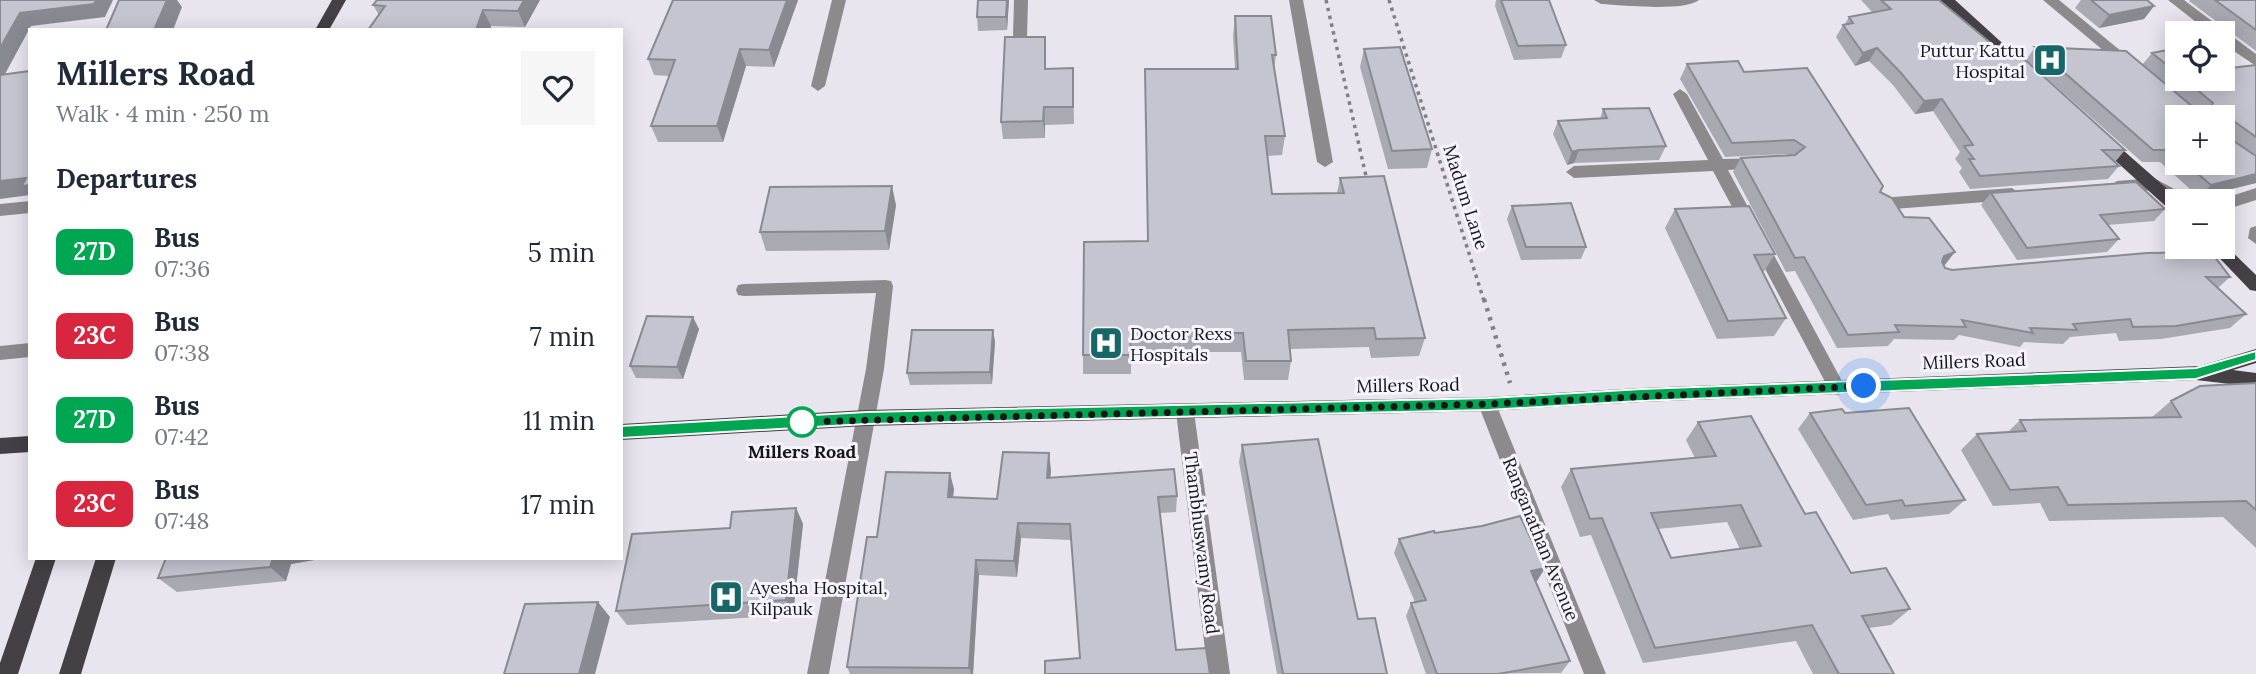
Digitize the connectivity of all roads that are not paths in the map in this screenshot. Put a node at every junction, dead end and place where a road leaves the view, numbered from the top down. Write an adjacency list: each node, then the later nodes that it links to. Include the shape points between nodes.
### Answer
1 (339, 0): 11 (main road)
2 (839, 0): 17 (street)
3 (1021, 0): 12 (street)
4 (1297, 0): 20 (street)
5 (1601, 0): 6 (street)
6 (1692, 0)
7 (1947, 0): 15 (main road)
8 (2050, 0): 16 (street)
9 (2175, 0): 10 (street)
10 (2203, 21)
11 (323, 28)
12 (1020, 37)
13 (2235, 45): 14 (street)
14 (2256, 61)
15 (2025, 71)
16 (2142, 75)
17 (818, 86)
18 (1681, 94): 22 (street)
19 (2094, 133): 24 (main road)
20 (1325, 162)
21 (1772, 163): 22 (street)
22 (1716, 165): 23 (street); 44 (street)
23 (1574, 172)
24 (2154, 184): 25 (street); 26 (street); 29 (main road)
25 (2099, 188)
26 (2165, 190)
27 (2031, 193): 31 (street)
28 (2256, 194): 30 (street)
29 (2165, 195)
30 (2235, 201)
31 (1880, 204)
32 (28, 207): 33 (street)
33 (0, 210)
34 (2256, 232): 35 (street)
35 (2256, 238)
36 (2229, 259): 37 (main road)
37 (2256, 285)
38 (744, 290): 47 (street, via 885,286)
39 (28, 349): 40 (street)
40 (0, 353)
41 (2256, 356): 42 (main road)
42 (2196, 373): 43 (main road); 44 (main road, Millers Road)
43 (2256, 380)
44 (1836, 387): 45 (main road, Millers Road)
45 (1488, 404): 46 (main road, Millers Road); 57 (street, Ranganathan Avenue)
46 (1185, 412): 47 (main road, Millers Road); 56 (street, Thambhuswamy Road)
47 (866, 418): 48 (main road, Millers Road); 55 (street)
48 (623, 432)
49 (28, 444): 50 (main road)
50 (0, 446)
51 (45, 560): 53 (main road)
52 (104, 561): 54 (main road)
53 (7, 674)
54 (70, 674)
55 (818, 674)
56 (1219, 674)
57 (1595, 674)

